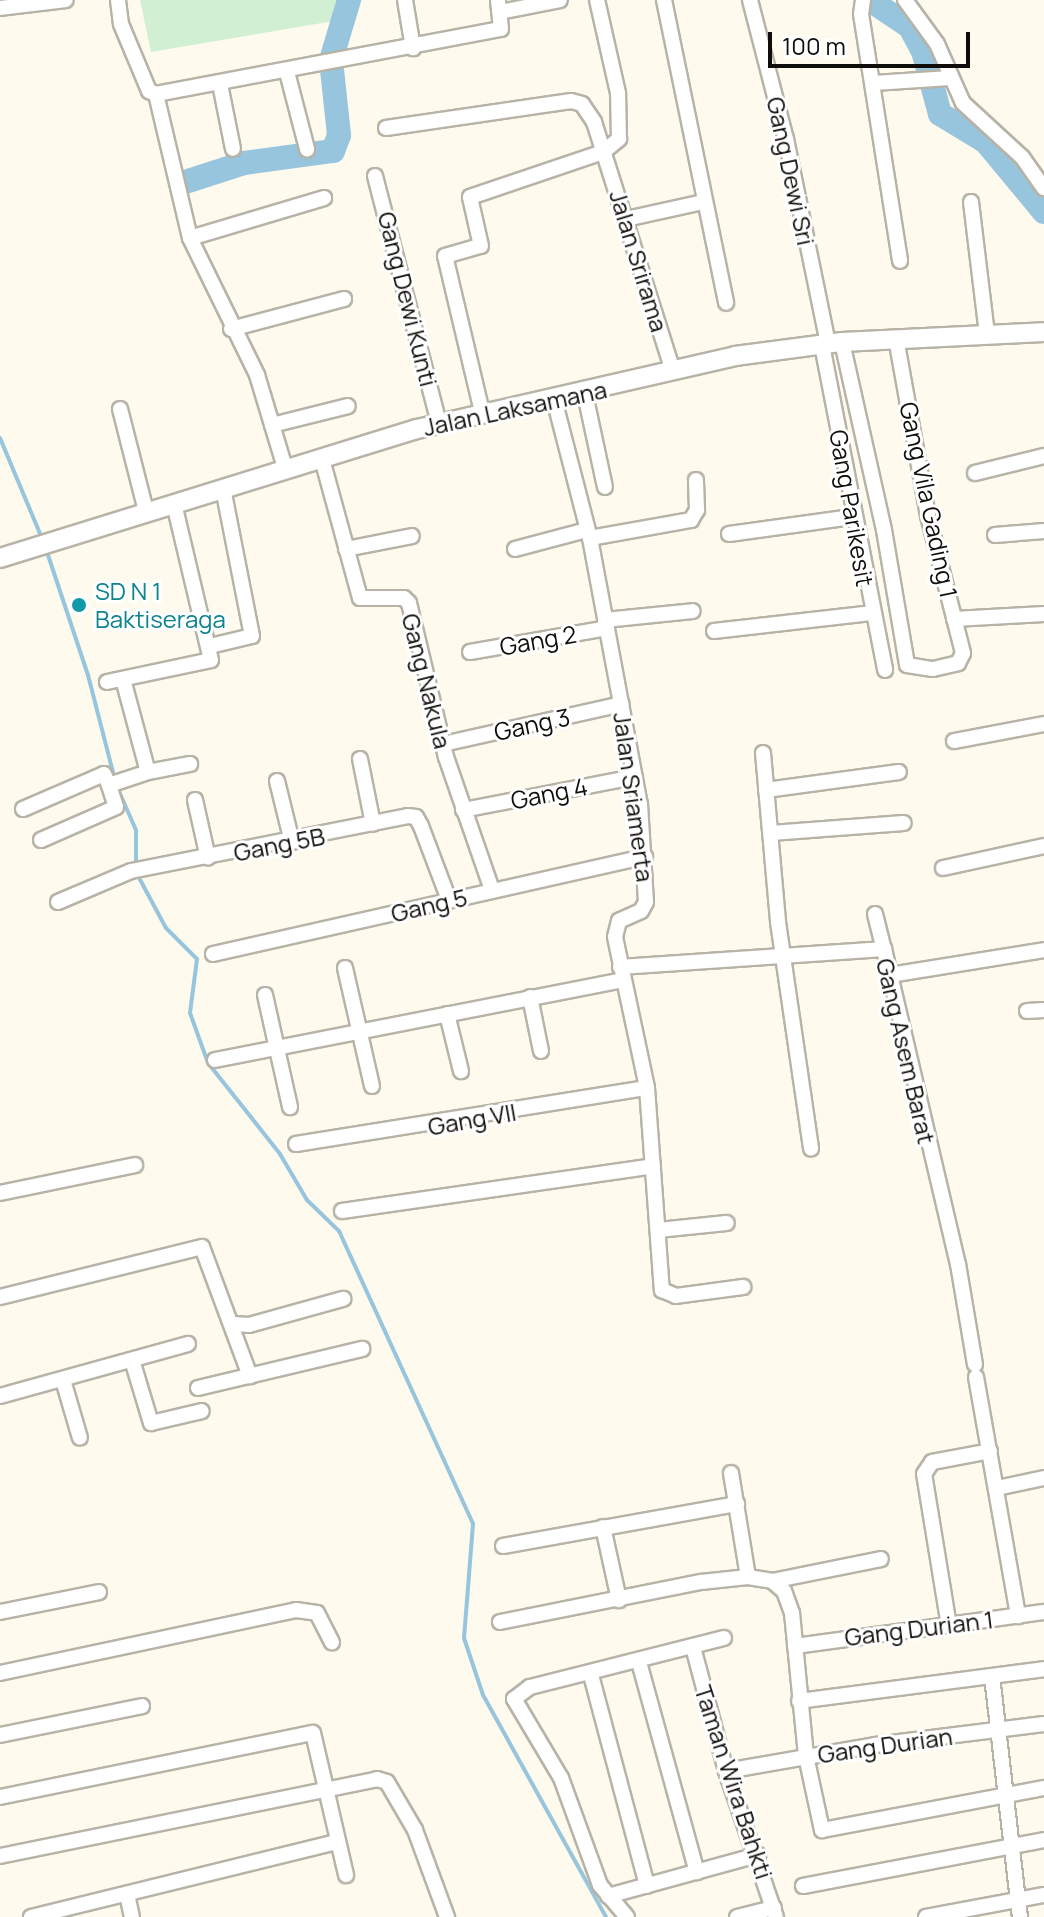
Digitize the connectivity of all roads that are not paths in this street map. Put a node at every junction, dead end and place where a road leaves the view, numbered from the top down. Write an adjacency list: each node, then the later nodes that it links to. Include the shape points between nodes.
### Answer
1 (66, 0): 11 (street)
2 (118, 0): 17 (street, via 121,24 149,91)
3 (405, 0): 12 (street)
4 (560, 0): 10 (street)
5 (597, 0): 21 (street, via 622,125 619,139)
6 (664, 0): 25 (street)
7 (750, 0): 36 (street, Gang Dewi Sri)
8 (905, 0): 14 (street, via 928,28)
9 (862, 2): 15 (street)
10 (499, 6): 12 (street, via 501,29)
11 (0, 8)
12 (413, 48): 13 (street)
13 (287, 72): 16 (street); 20 (street)
14 (937, 80): 15 (street); 23 (street, via 1022,157)
15 (874, 83): 29 (street)
16 (220, 84): 17 (street); 19 (street)
17 (156, 94): 28 (street)
18 (386, 128): 21 (street, Jalan Srirama, via 571,101 582,104)
19 (233, 149)
20 (307, 149)
21 (603, 152): 27 (street, Jalan Srirama); 42 (street, via 470,197 481,246 448,253 445,260)
22 (375, 176): 43 (street, Gang Dewi Kunti)
23 (1044, 188)
24 (324, 198): 28 (street)
25 (703, 202): 27 (street); 31 (street)
26 (971, 202): 34 (street)
27 (626, 219): 37 (street, Jalan Srirama)
28 (190, 238): 32 (street)
29 (900, 261)
30 (344, 299): 32 (street)
31 (726, 303)
32 (231, 329): 44 (street, via 257,375)
33 (1044, 332): 34 (main road, Jalan Laksamana)
34 (987, 335): 35 (main road, Jalan Laksamana)
35 (896, 338): 36 (main road, Jalan Laksamana); 66 (street, Gang Vila Gading 1, via 928,516)
36 (831, 343): 37 (main road, Jalan Laksamana); 54 (street, Gang Parikesit); 66 (street, Gang Vila Gading 1, via 907,665 933,669 960,662)
37 (673, 371): 38 (main road, Jalan Laksamana)
38 (585, 394): 39 (main road, Jalan Laksamana); 50 (street)
39 (554, 399): 42 (main road, Jalan Laksamana); 56 (street, Jalan Sriamerta)
40 (348, 406): 44 (street)
41 (120, 409): 53 (street)
42 (482, 412): 43 (main road, Jalan Laksamana)
43 (439, 423): 46 (main road, Jalan Laksamana)
44 (272, 425): 47 (street)
45 (1044, 456): 48 (street)
46 (322, 459): 47 (main road, Jalan Laksamana); 60 (street, Gang Nakula)
47 (285, 468): 51 (main road, Jalan Laksamana)
48 (975, 473)
49 (696, 480): 56 (street, via 697,510 691,520)
50 (605, 487)
51 (223, 488): 52 (main road, Jalan Laksamana); 69 (street, via 252,636)
52 (174, 503): 53 (main road, Jalan Laksamana); 69 (street)
53 (146, 511): 62 (main road, Jalan Laksamana)
54 (852, 517): 57 (street); 64 (street, Gang Parikesit)
55 (1044, 531): 58 (street)
56 (588, 534): 61 (street); 67 (street, Jalan Sriamerta)
57 (729, 534)
58 (995, 535)
59 (412, 536): 60 (street)
60 (346, 549): 77 (street, Gang Nakula, via 360,598 404,598 409,603)
61 (515, 549)
62 (0, 558)
63 (693, 611): 67 (street, Gang 2)
64 (871, 613): 68 (street); 71 (street, Gang Parikesit)
65 (1044, 614): 66 (street)
66 (954, 619)
67 (606, 624): 70 (street, Gang 2); 74 (street, Jalan Sriamerta)
68 (714, 631)
69 (210, 646): 72 (street, via 208,662)
70 (470, 652)
71 (885, 670)
72 (123, 679): 73 (street); 81 (street)
73 (107, 682)
74 (622, 704): 77 (street, Gang 3); 83 (street, Jalan Sriamerta)
75 (1044, 724): 76 (street)
76 (954, 741)
77 (443, 744): 89 (street, Gang Nakula)
78 (763, 753): 86 (street)
79 (360, 759): 91 (street)
80 (190, 764): 81 (street)
81 (148, 772): 85 (street)
82 (899, 772): 86 (street)
83 (635, 777): 89 (street, Gang 4); 96 (street, Jalan Sriamerta)
84 (277, 781): 94 (street)
85 (109, 785): 88 (street, via 104,774); 93 (street, via 116,807)
86 (766, 790): 92 (street)
87 (195, 800): 97 (street)
88 (23, 809)
89 (463, 810): 99 (street, Gang Nakula)
90 (904, 823): 92 (street)
91 (373, 824): 94 (street, Gang 5B); 100 (street, Gang 5B, via 416,817)
92 (771, 833): 106 (street)
93 (41, 840)
94 (292, 842): 97 (street, Gang 5B)
95 (1044, 846): 98 (street)
96 (645, 857): 99 (street, Gang 5); 108 (street, Jalan Sriamerta, via 646,902 616,928)
97 (208, 858): 101 (street, Gang 5B, via 137,870)
98 (943, 868)
99 (492, 890): 100 (street, Gang 5)
100 (449, 900): 105 (street, Gang 5)
101 (58, 902)
102 (875, 914): 103 (street)
103 (884, 949): 106 (street, Gang Asem Barat, via 874,946); 109 (street, Gang Asem Barat)
104 (1044, 950): 109 (street)
105 (213, 954)
106 (783, 960): 108 (street, Gang Asem Barat); 124 (street)
107 (345, 968): 115 (street)
108 (620, 973): 111 (street, Gang Asem Barat); 121 (street, Jalan Sriamerta, via 634,1011)
109 (890, 975): 144 (street, Gang Asem Barat, via 958,1264)
110 (265, 995): 116 (street)
111 (530, 997): 114 (street, Gang Asem Barat); 117 (street)
112 (1044, 1010): 113 (street)
113 (1027, 1011)
114 (447, 1014): 115 (street, Gang Asem Barat); 119 (street)
115 (360, 1033): 116 (street, Gang Asem Barat); 120 (street)
116 (277, 1048): 118 (street, Gang Asem Barat); 122 (street)
117 (541, 1051)
118 (215, 1060)
119 (461, 1071)
120 (372, 1086)
121 (647, 1088): 123 (street, Gang VII); 126 (street, Jalan Sriamerta)
122 (290, 1107)
123 (296, 1144)
124 (811, 1149)
125 (135, 1165): 127 (street)
126 (653, 1166): 128 (street); 130 (street, Jalan Sriamerta)
127 (0, 1193)
128 (342, 1211)
129 (727, 1223): 130 (street)
130 (658, 1230): 131 (street, Jalan Sriamerta, via 665,1294)
131 (743, 1287)
132 (0, 1297): 134 (street, via 197,1245 208,1252)
133 (343, 1299): 134 (street, via 249,1325)
134 (234, 1324): 138 (street)
135 (188, 1344): 137 (street)
136 (362, 1349): 138 (street)
137 (132, 1360): 139 (street); 142 (street, via 151,1423)
138 (250, 1376): 140 (street)
139 (63, 1380): 141 (street); 143 (street)
140 (198, 1388)
141 (0, 1396)
142 (202, 1411)
143 (80, 1438)
144 (990, 1451): 147 (street, Gang Asem Barat); 160 (street, via 932,1462 924,1474)
145 (731, 1473): 148 (street)
146 (1044, 1478): 147 (street)
147 (997, 1488): 158 (street, Gang Asem Barat)
148 (737, 1504): 149 (street); 152 (street)
149 (603, 1527): 150 (street); 155 (street)
150 (503, 1546)
151 (881, 1559): 153 (street)
152 (748, 1577): 153 (street); 155 (street)
153 (772, 1581): 163 (street, via 787,1599)
154 (99, 1592): 156 (street)
155 (619, 1600): 159 (street)
156 (0, 1612)
157 (1044, 1612): 158 (street, Gang Durian 1)
158 (1018, 1616): 160 (street, Gang Durian 1)
159 (500, 1622)
160 (949, 1626): 163 (street, Gang Durian 1)
161 (724, 1638): 164 (street)
162 (332, 1642): 167 (street, via 317,1613 296,1610)
163 (795, 1646): 170 (street)
164 (693, 1647): 165 (street); 176 (street, Taman Wira Bahkti)
165 (639, 1662): 168 (street); 186 (street)
166 (1044, 1669): 169 (street)
167 (0, 1673)
168 (591, 1675): 188 (street); 192 (street, via 530,1687 514,1699 561,1778)
169 (992, 1676): 170 (street); 173 (street)
170 (799, 1701): 175 (street)
171 (142, 1706): 174 (street)
172 (1044, 1724): 173 (street, Gang Durian)
173 (997, 1731): 175 (street, Gang Durian); 179 (street)
174 (0, 1735)
175 (806, 1756): 176 (street, Gang Durian); 179 (street, via 825,1830)
176 (726, 1771): 184 (street, Taman Wira Bahkti)
177 (1044, 1788): 179 (street)
178 (327, 1792): 180 (street, via 317,1737 306,1732); 182 (street); 185 (street); 197 (street, via 377,1779 387,1782 421,1844)
179 (1004, 1795): 183 (street)
180 (0, 1797)
181 (1044, 1840): 183 (street)
182 (336, 1842): 187 (street); 190 (street)
183 (1009, 1845): 189 (street); 193 (street)
184 (758, 1855): 186 (street); 194 (street, Taman Wira Bahkti)
185 (0, 1856)
186 (697, 1872): 188 (street)
187 (346, 1875)
188 (647, 1886): 192 (street)
189 (803, 1886)
190 (127, 1894): 195 (street); 196 (street)
191 (1044, 1895): 193 (street)
192 (608, 1896): 198 (street)
193 (1017, 1899): 200 (street); 201 (street)
194 (775, 1913): 199 (street)
195 (34, 1917)
196 (132, 1917)
197 (447, 1917)
198 (627, 1917)
199 (737, 1917)
200 (926, 1917)
201 (1020, 1917)

